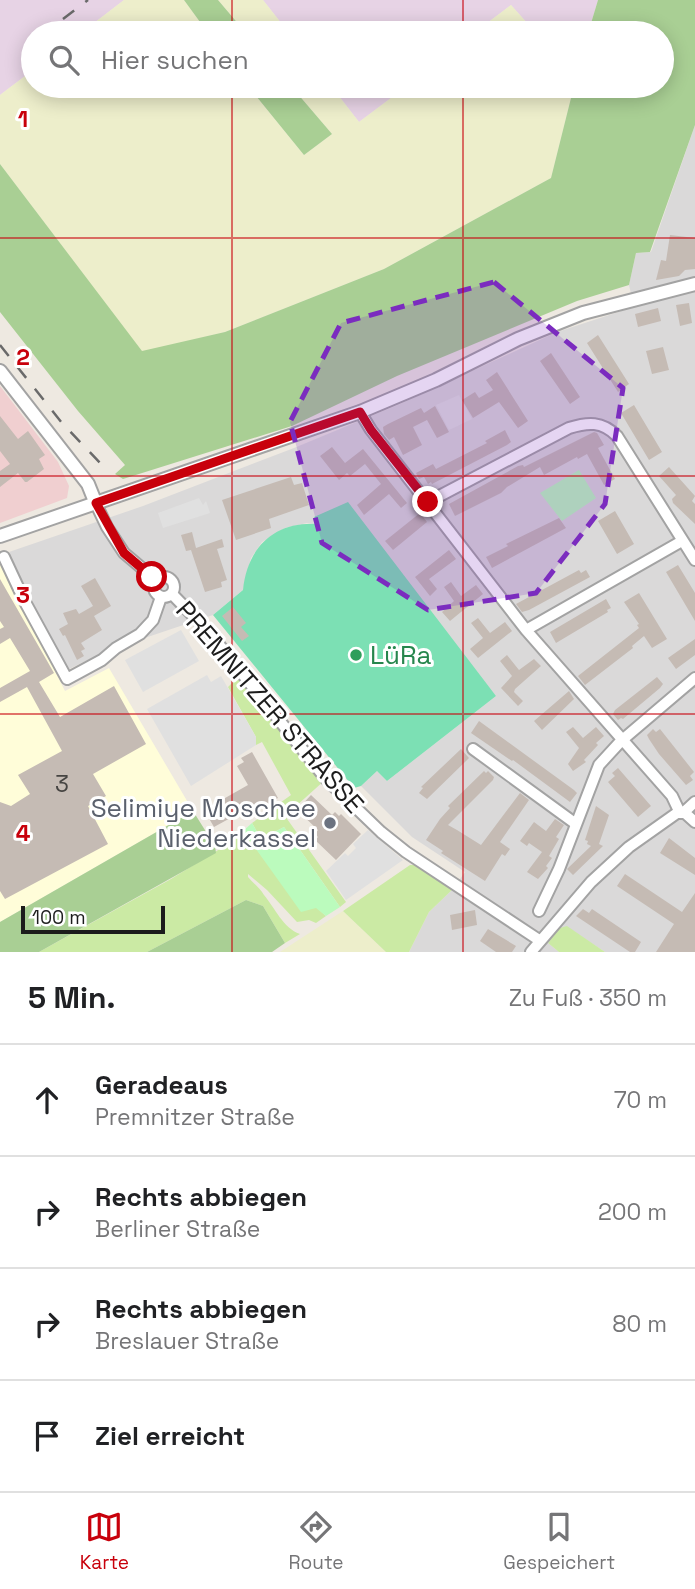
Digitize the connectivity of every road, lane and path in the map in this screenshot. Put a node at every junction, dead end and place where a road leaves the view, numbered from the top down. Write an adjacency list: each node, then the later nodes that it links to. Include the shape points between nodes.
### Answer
1 (695, 284): 3 (street, via 564,320)
2 (0, 371): 5 (street, via 88,484)
3 (360, 412): 4 (street); 5 (street)
4 (428, 502): 7 (street, via 569,428 600,424 617,436); 12 (street)
5 (96, 503): 6 (street); 10 (street, PREMNITZER STRASSE, via 124,553)
6 (0, 536)
7 (682, 541): 9 (street); 12 (street)
8 (4, 557): 11 (street, via 67,679 140,634)
9 (695, 560)
10 (156, 580): 11 (street, PREMNITZER STRASSE, via 154,592); 11 (street, PREMNITZER STRASSE, via 172,580 174,587)
11 (166, 596): 21 (street, PREMNITZER STRASSE, via 209,632 326,779 382,832)
12 (526, 630): 14 (street)
13 (695, 678): 14 (street)
14 (621, 741): 17 (street, via 672,796); 19 (street, via 599,765)
15 (472, 749): 19 (street)
16 (695, 802): 17 (street)
17 (680, 813): 18 (street); 21 (street, via 619,856)
18 (695, 822)
19 (576, 824): 20 (street)
20 (539, 911)
21 (539, 940): 22 (street)
22 (531, 952)

